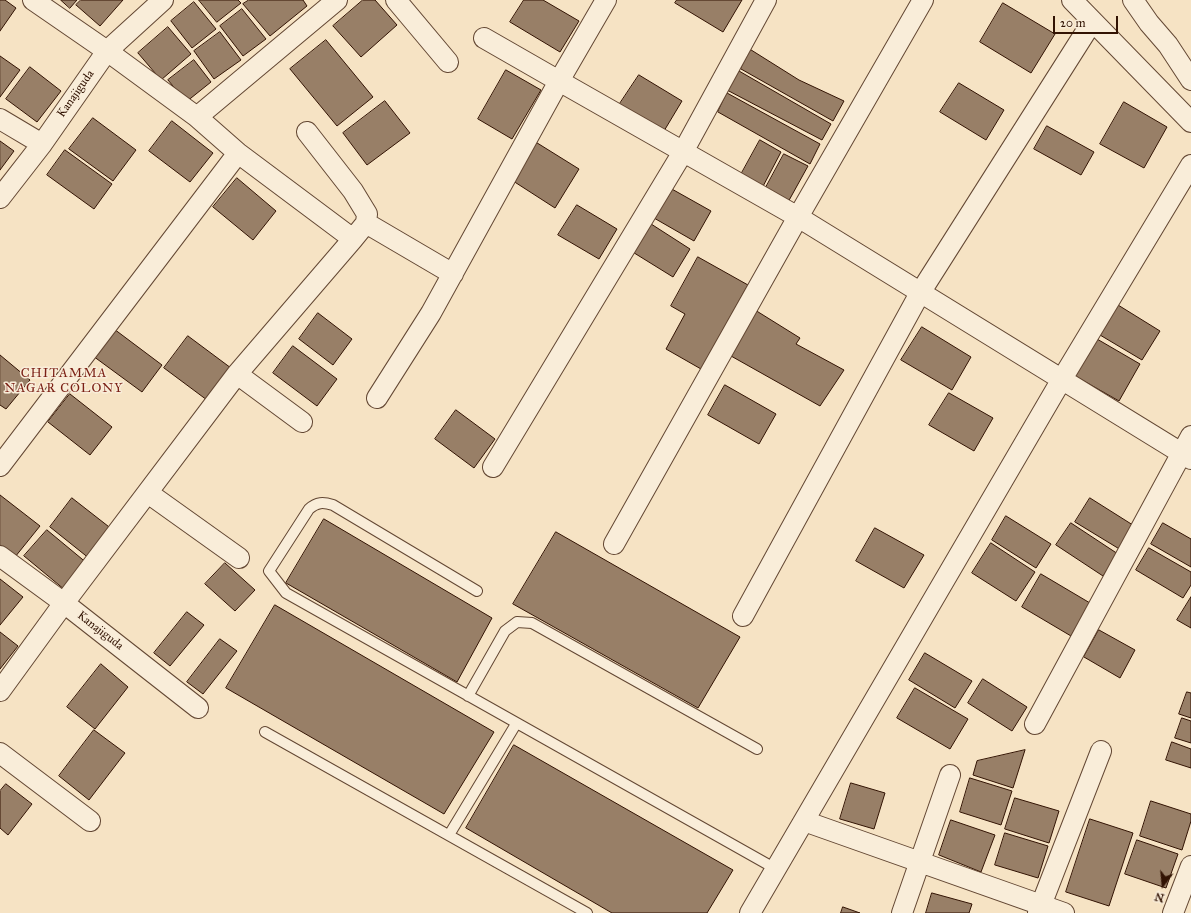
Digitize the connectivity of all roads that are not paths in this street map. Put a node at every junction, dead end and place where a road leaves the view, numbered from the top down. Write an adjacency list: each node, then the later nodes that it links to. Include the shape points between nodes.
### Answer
1 (33, 0): 12 (street)
2 (163, 0): 12 (street, Kanajiguda)
3 (337, 0): 16 (street)
4 (396, 0): 13 (street)
5 (606, 0): 15 (street)
6 (766, 0): 21 (street)
7 (923, 0): 25 (street)
8 (1072, 0): 10 (street)
9 (1133, 0): 14 (street)
10 (1092, 22): 18 (street); 29 (street)
11 (484, 38): 15 (street)
12 (107, 51): 16 (street); 20 (street, Kanajiguda)
13 (448, 62)
14 (1191, 80)
15 (559, 81): 21 (street); 28 (street)
16 (197, 117): 22 (street)
17 (0, 119): 20 (street)
18 (1191, 122)
19 (307, 132): 26 (street, via 354,191 367,214)
20 (42, 144): 24 (street, Kanajiguda)
21 (683, 152): 25 (street); 37 (street)
22 (238, 153): 27 (street); 36 (street)
23 (1191, 165): 31 (street)
24 (0, 198)
25 (798, 217): 29 (street); 39 (street)
26 (366, 223): 27 (street); 28 (street)
27 (354, 239): 30 (street)
28 (453, 274): 32 (street)
29 (920, 293): 31 (street); 44 (street)
30 (237, 374): 33 (street); 38 (street)
31 (1062, 379): 35 (street); 56 (street)
32 (377, 398)
33 (302, 422)
34 (1191, 436): 35 (street)
35 (1186, 456): 49 (street)
36 (0, 466)
37 (493, 467)
38 (148, 493): 41 (street); 43 (street)
39 (614, 544)
40 (0, 556): 43 (street, Kanajiguda)
41 (239, 558)
42 (477, 591): 46 (lane, via 324,502 309,509 269,571 286,593)
43 (64, 603): 45 (street); 47 (street, Kanajiguda)
44 (743, 616)
45 (0, 691)
46 (468, 696): 48 (lane); 51 (lane, via 505,631 517,622 532,623)
47 (198, 708)
48 (516, 724): 57 (lane); 60 (lane)
49 (1035, 724)
50 (265, 732): 57 (lane)
51 (757, 750)
52 (1101, 751): 61 (street)
53 (0, 753): 55 (street)
54 (950, 775): 58 (street)
55 (90, 821)
56 (804, 821): 58 (street); 60 (street)
57 (449, 835): 62 (lane)
58 (918, 862): 61 (street); 64 (street)
59 (1191, 866): 66 (street)
60 (776, 869): 63 (street)
61 (1040, 909): 65 (street)
62 (587, 913)
63 (750, 913)
64 (902, 913)
65 (1064, 913)
66 (1173, 913)

